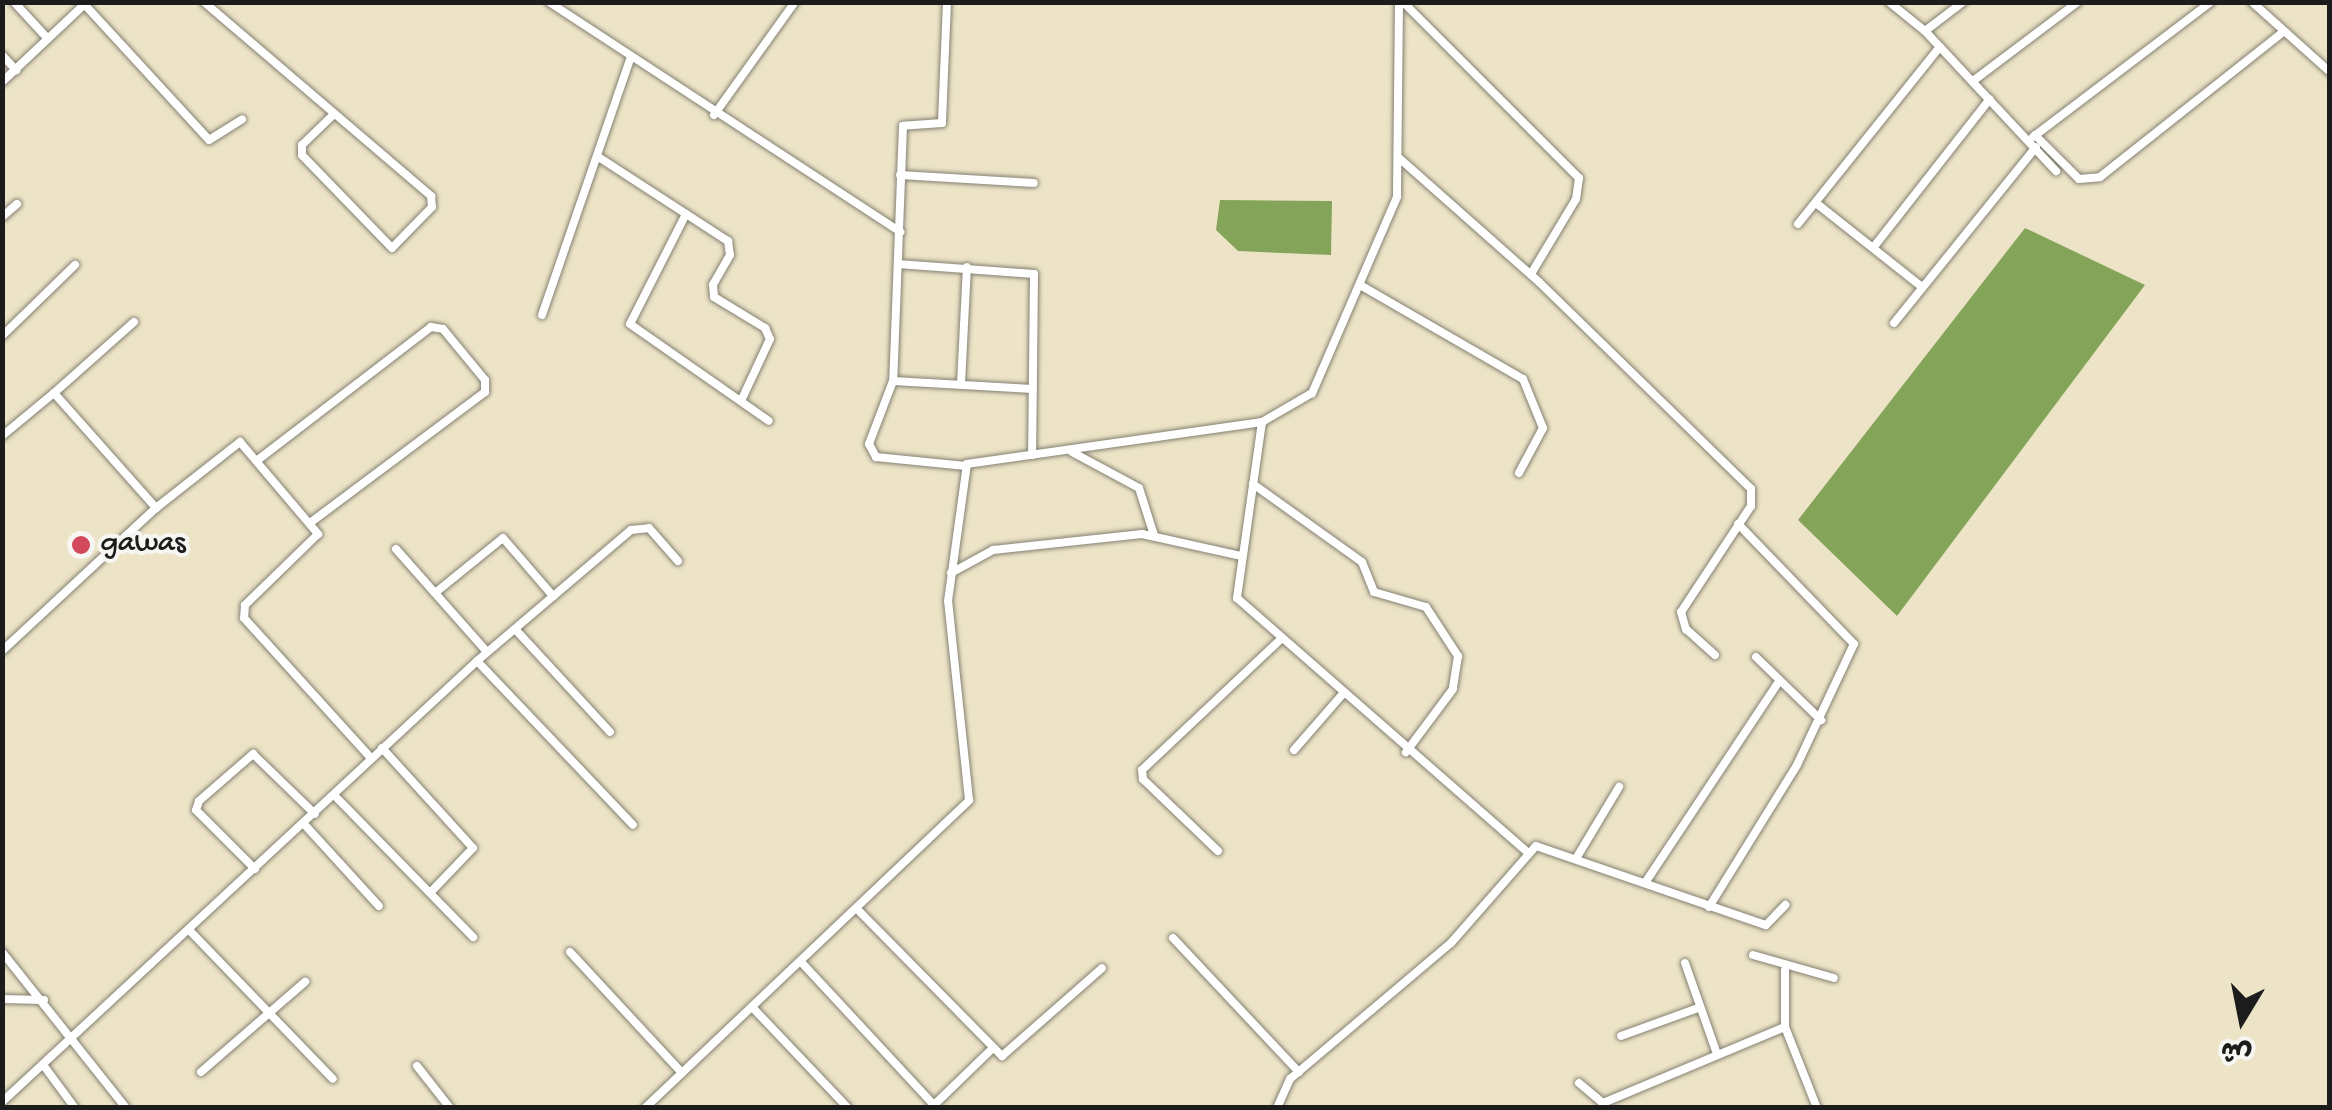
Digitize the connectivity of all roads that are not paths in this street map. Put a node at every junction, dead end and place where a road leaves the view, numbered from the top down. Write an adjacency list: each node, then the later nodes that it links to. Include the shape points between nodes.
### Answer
1 (14, 2): 15 (street)
2 (204, 2): 24 (street)
3 (549, 2): 18 (street)
4 (794, 2): 25 (street)
5 (947, 2): 31 (street, via 942,123 903,126)
6 (1401, 2): 29 (street); 43 (street, via 1579,178 1576,198)
7 (1890, 2): 13 (street)
8 (1963, 2): 13 (street)
9 (2078, 2): 21 (street)
10 (2211, 2): 27 (street)
11 (2252, 2): 14 (street)
12 (86, 4): 15 (street); 26 (street, via 209,140)
13 (1925, 31): 16 (street)
14 (2283, 32): 20 (street); 27 (street, via 2100,177 2079,179)
15 (48, 39): 19 (street)
16 (1940, 47): 21 (street); 33 (street)
17 (2, 54): 19 (street)
18 (630, 59): 25 (street); 28 (street)
19 (16, 70): 22 (street)
20 (2330, 72)
21 (1974, 81): 23 (street)
22 (2, 82)
23 (1990, 99): 27 (street); 39 (street)
24 (332, 114): 24 (street, via 432,199 392,248 302,155 302,145)
25 (714, 115): 38 (street)
26 (242, 119)
27 (2034, 141): 30 (street); 45 (street)
28 (600, 158): 35 (street); 46 (street)
29 (1399, 158): 43 (street); 44 (street, via 1397,196)
30 (2056, 171)
31 (900, 176): 32 (street); 38 (street)
32 (1034, 183)
33 (1816, 203): 37 (street); 39 (street)
34 (17, 204): 36 (street)
35 (686, 214): 54 (street, via 731,246 712,289 716,300 770,335); 54 (street, via 630,324)
36 (2, 217)
37 (1798, 224)
38 (900, 232): 40 (street)
39 (1873, 248): 45 (street)
40 (898, 264): 42 (street); 50 (street)
41 (75, 265): 49 (street)
42 (967, 267): 51 (street); 52 (street, via 1035,276)
43 (1531, 274): 66 (street, via 1751,489 1752,502)
44 (1360, 285): 56 (street, via 1312,393); 62 (street, via 1524,379 1543,428)
45 (1922, 288): 48 (street)
46 (542, 314)
47 (134, 322): 53 (street)
48 (1894, 323)
49 (2, 336)
50 (892, 380): 51 (street); 61 (street, via 870,436 872,455)
51 (961, 384): 52 (street)
52 (1033, 389): 59 (street)
53 (54, 393): 57 (street); 64 (street)
54 (741, 401): 55 (street)
55 (769, 420)
56 (1262, 422): 58 (street); 63 (street)
57 (2, 436)
58 (1072, 452): 59 (street); 67 (street, via 1139,488)
59 (1032, 454): 61 (street)
60 (259, 460): 64 (street, via 243,443 233,443); 65 (street); 65 (street, via 431,328 443,329 485,380 484,392)
61 (966, 466): 71 (street)
62 (1519, 473)
63 (1252, 484): 69 (street); 87 (street, via 1362,562 1374,592 1426,608 1458,656 1453,689)
64 (156, 508): 76 (street)
65 (311, 522): 88 (street, via 316,539 245,605 243,615)
66 (1738, 524): 78 (street, via 1681,612 1686,629); 83 (street, via 1853,640)
67 (1154, 535): 69 (street); 71 (street, via 992,550)
68 (396, 549): 72 (street)
69 (1241, 556): 75 (street, via 1238,602)
70 (678, 561): 73 (street, via 649,528 637,527)
71 (951, 573): 103 (street, via 952,637 972,794)
72 (435, 593): 73 (street, via 503,538); 77 (street)
73 (553, 596): 74 (street)
74 (515, 628): 77 (street); 84 (street)
75 (1280, 640): 82 (street); 94 (street, via 1142,770 1143,779)
76 (2, 651)
77 (487, 652): 80 (street)
78 (1715, 655)
79 (1756, 656): 81 (street)
80 (477, 661): 85 (street); 93 (street)
81 (1779, 682): 83 (street); 98 (street)
82 (1342, 696): 86 (street); 87 (street)
83 (1820, 720): 102 (street)
84 (610, 732)
85 (382, 748): 88 (street); 99 (street, via 473,848)
86 (1294, 750)
87 (1406, 752): 95 (street)
88 (372, 758): 90 (street)
89 (1619, 787): 96 (street)
90 (334, 794): 91 (street); 99 (street)
91 (315, 814): 92 (street); 97 (street, via 253,754 199,801 196,810)
92 (304, 824): 97 (street); 100 (street)
93 (633, 825)
94 (1218, 851)
95 (1529, 854): 96 (street, via 1542,846); 129 (street, via 1451,943)
96 (1577, 857): 98 (street)
97 (255, 869): 104 (street)
98 (1646, 883): 102 (street)
99 (430, 892): 105 (street)
100 (378, 906)
101 (1785, 906): 102 (street, via 1769,926)
102 (1710, 908)
103 (859, 911): 110 (street); 124 (street)
104 (192, 932): 120 (street); 123 (street)
105 (473, 937)
106 (1173, 938): 129 (street)
107 (2, 952): 117 (street)
108 (570, 952): 130 (street)
109 (1753, 955): 113 (street)
110 (802, 963): 118 (street); 134 (street)
111 (1685, 963): 119 (street)
112 (1102, 968): 124 (street, via 1008,1054)
113 (1786, 970): 114 (street); 121 (street)
114 (1834, 978)
115 (305, 982): 120 (street)
116 (2, 998): 117 (street)
117 (44, 1000): 123 (street)
118 (753, 1008): 130 (street); 139 (street)
119 (1698, 1008): 122 (street); 125 (street)
120 (270, 1014): 128 (street); 131 (street)
121 (1785, 1027): 125 (street); 141 (street)
122 (1622, 1036)
123 (74, 1038): 126 (street); 136 (street)
124 (991, 1050): 134 (street)
125 (1716, 1051): 132 (street, via 1603,1102)
126 (44, 1066): 133 (street); 135 (street)
127 (417, 1066): 137 (street)
128 (201, 1072)
129 (1299, 1072): 140 (street, via 1279,1093)
130 (682, 1073): 138 (street)
131 (333, 1079)
132 (1578, 1083)
133 (2, 1102)
134 (933, 1106)
135 (75, 1108)
136 (126, 1108)
137 (450, 1108)
138 (645, 1108)
139 (848, 1108)
140 (1278, 1108)
141 (1817, 1108)

